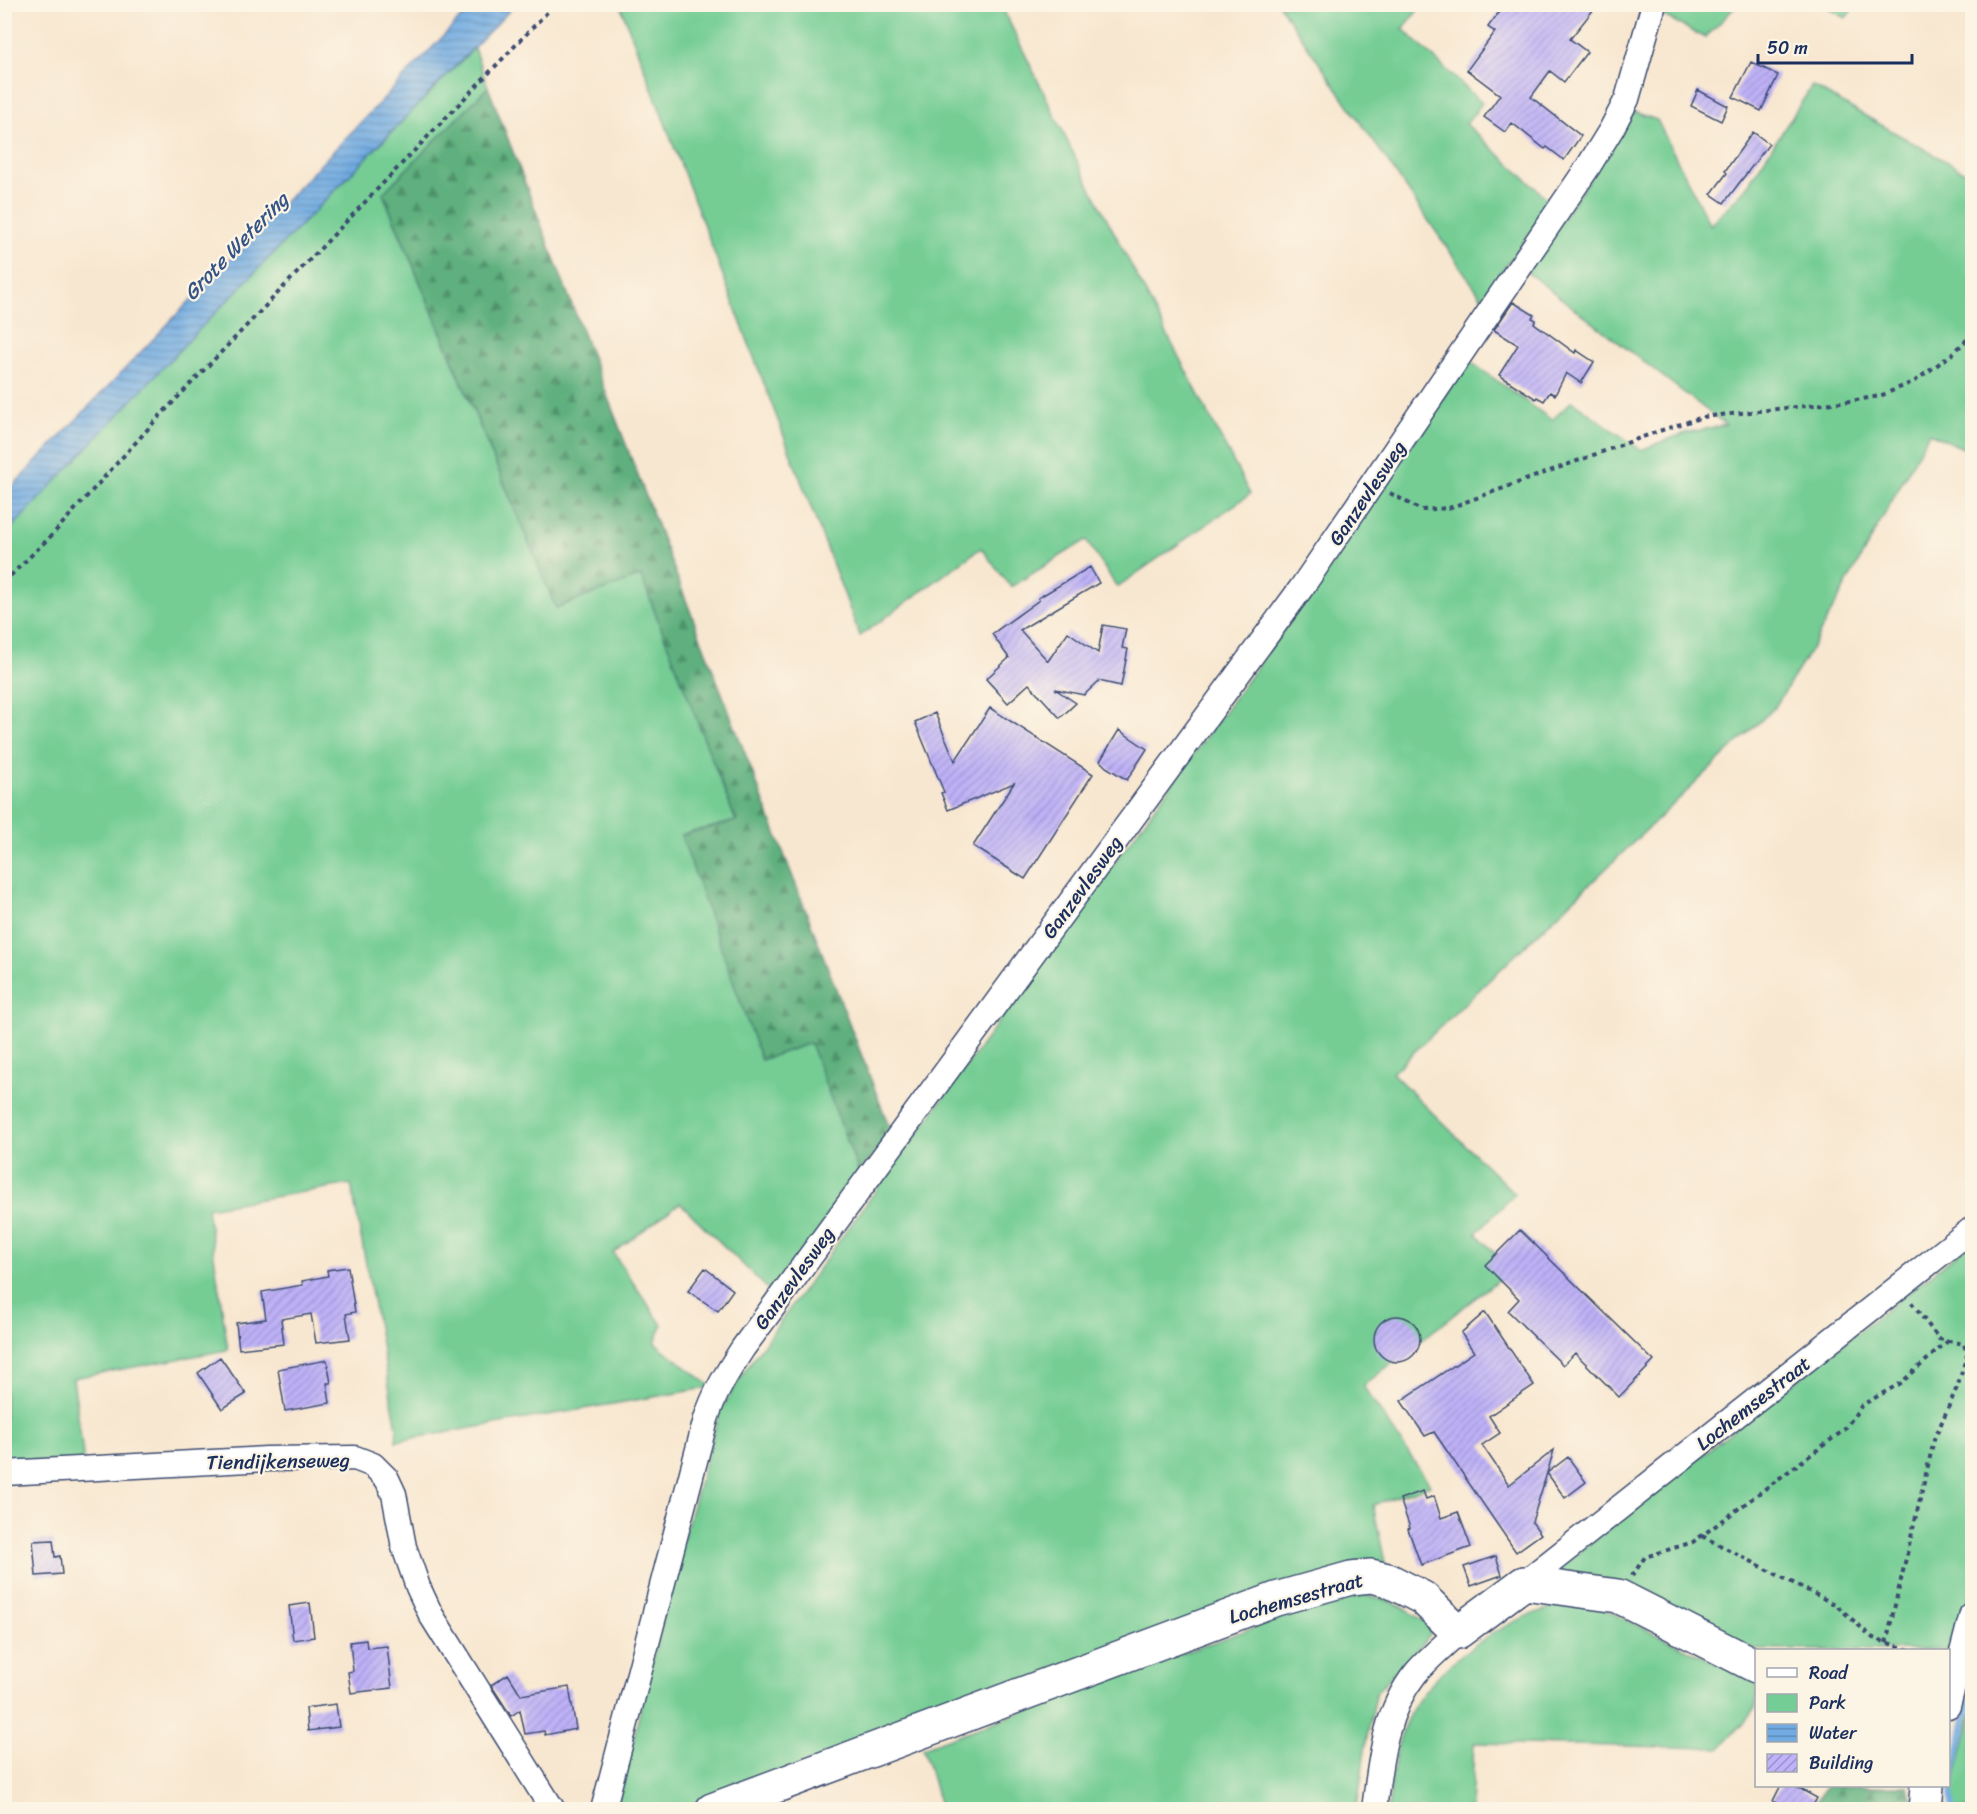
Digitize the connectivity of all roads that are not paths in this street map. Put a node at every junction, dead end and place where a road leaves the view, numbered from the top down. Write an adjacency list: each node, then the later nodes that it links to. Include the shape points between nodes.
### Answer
1 (1654, 4): 11 (street, Ganzevlesweg, via 1627,99 1588,167 1302,587 725,1376 706,1419)
2 (1972, 1229): 4 (street, Lochemsestraat)
3 (4, 1473): 10 (street, Tiendijkenseweg, via 267,1459 355,1458 373,1466 387,1479 394,1494 404,1547 431,1615)
4 (1524, 1583): 6 (street, Lochemsestraat); 7 (street, via 1618,1596)
5 (1972, 1614): 8 (street)
6 (1458, 1632): 12 (street, Lochemsestraat, via 1414,1593 1388,1580 1371,1576 1351,1578 1276,1599); 13 (street, via 1415,1675 1392,1715 1381,1754)
7 (1755, 1665)
8 (1950, 1698)
9 (1928, 1787): 14 (street)
10 (553, 1809)
11 (603, 1809)
12 (712, 1809)
13 (1374, 1809)
14 (1925, 1809)

